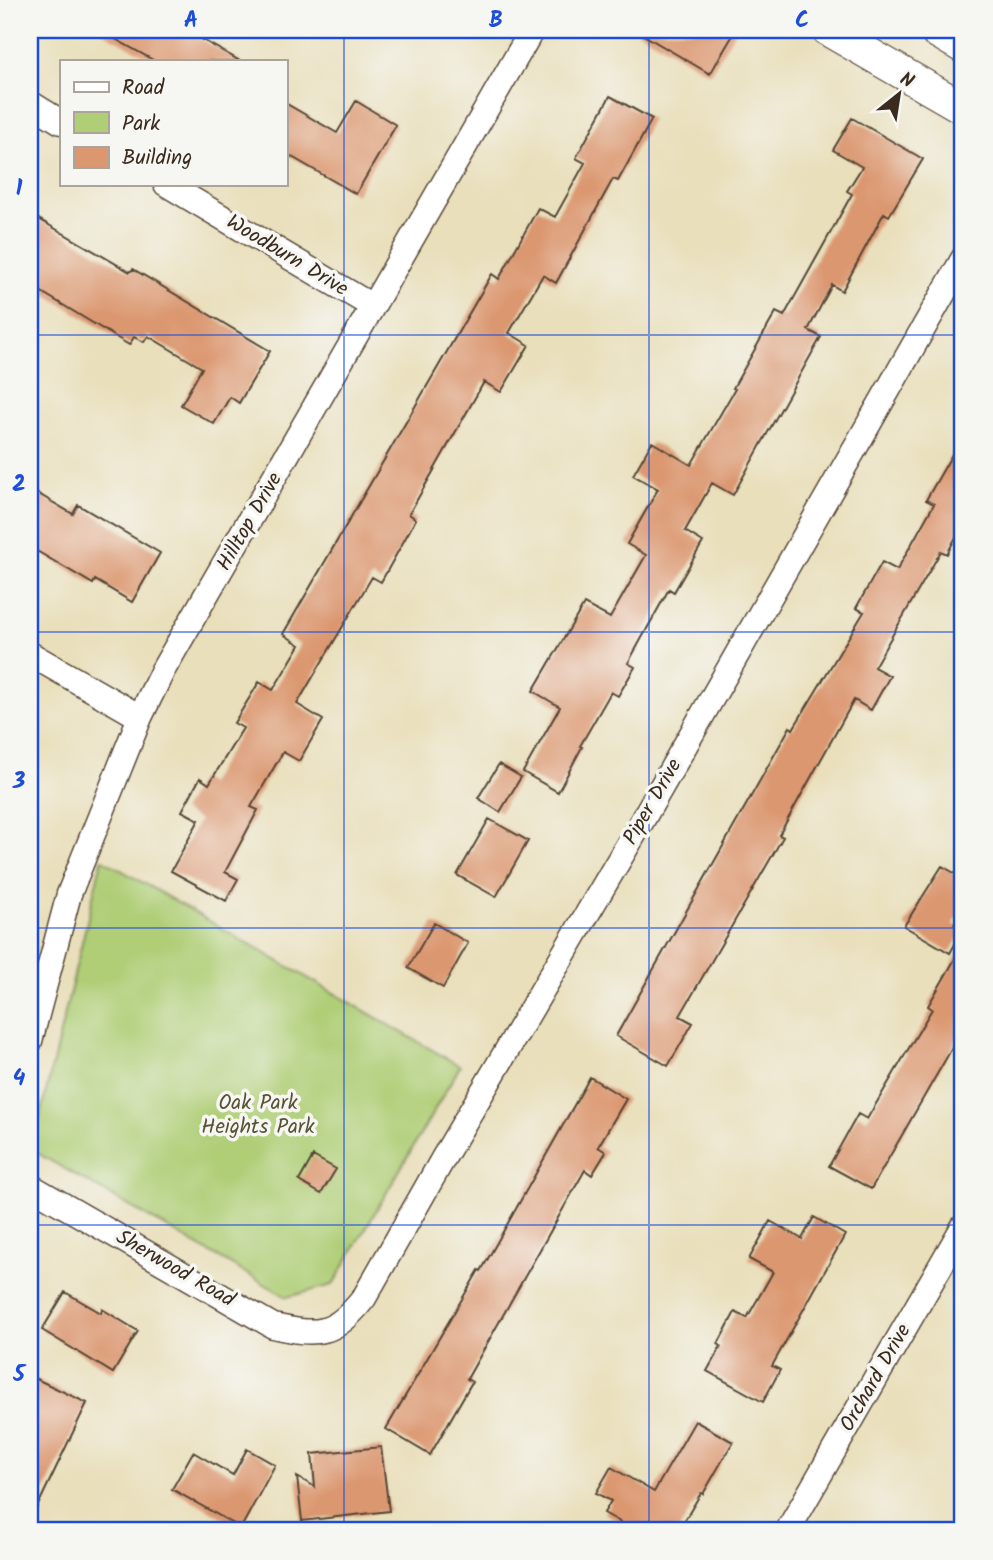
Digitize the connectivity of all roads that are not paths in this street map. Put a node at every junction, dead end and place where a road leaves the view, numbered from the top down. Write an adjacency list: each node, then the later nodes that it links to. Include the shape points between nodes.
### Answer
1 (532, 30): 10 (street, Hilltop Drive)
2 (828, 30): 6 (street)
3 (934, 30): 4 (street)
4 (963, 47)
5 (30, 103): 7 (street)
6 (963, 108)
7 (60, 121)
8 (169, 186): 10 (street, Woodburn Drive)
9 (963, 259): 16 (street, Piper Drive, via 364,1298 348,1319)
10 (372, 306): 12 (street, Hilltop Drive)
11 (30, 654): 12 (street)
12 (140, 717): 13 (street, Hilltop Drive, via 69,894)
13 (30, 1041)
14 (30, 1186): 16 (street, Sherwood Road, via 273,1326 305,1333)
15 (963, 1227): 17 (street, Orchard Drive)
16 (326, 1330)
17 (789, 1530)

